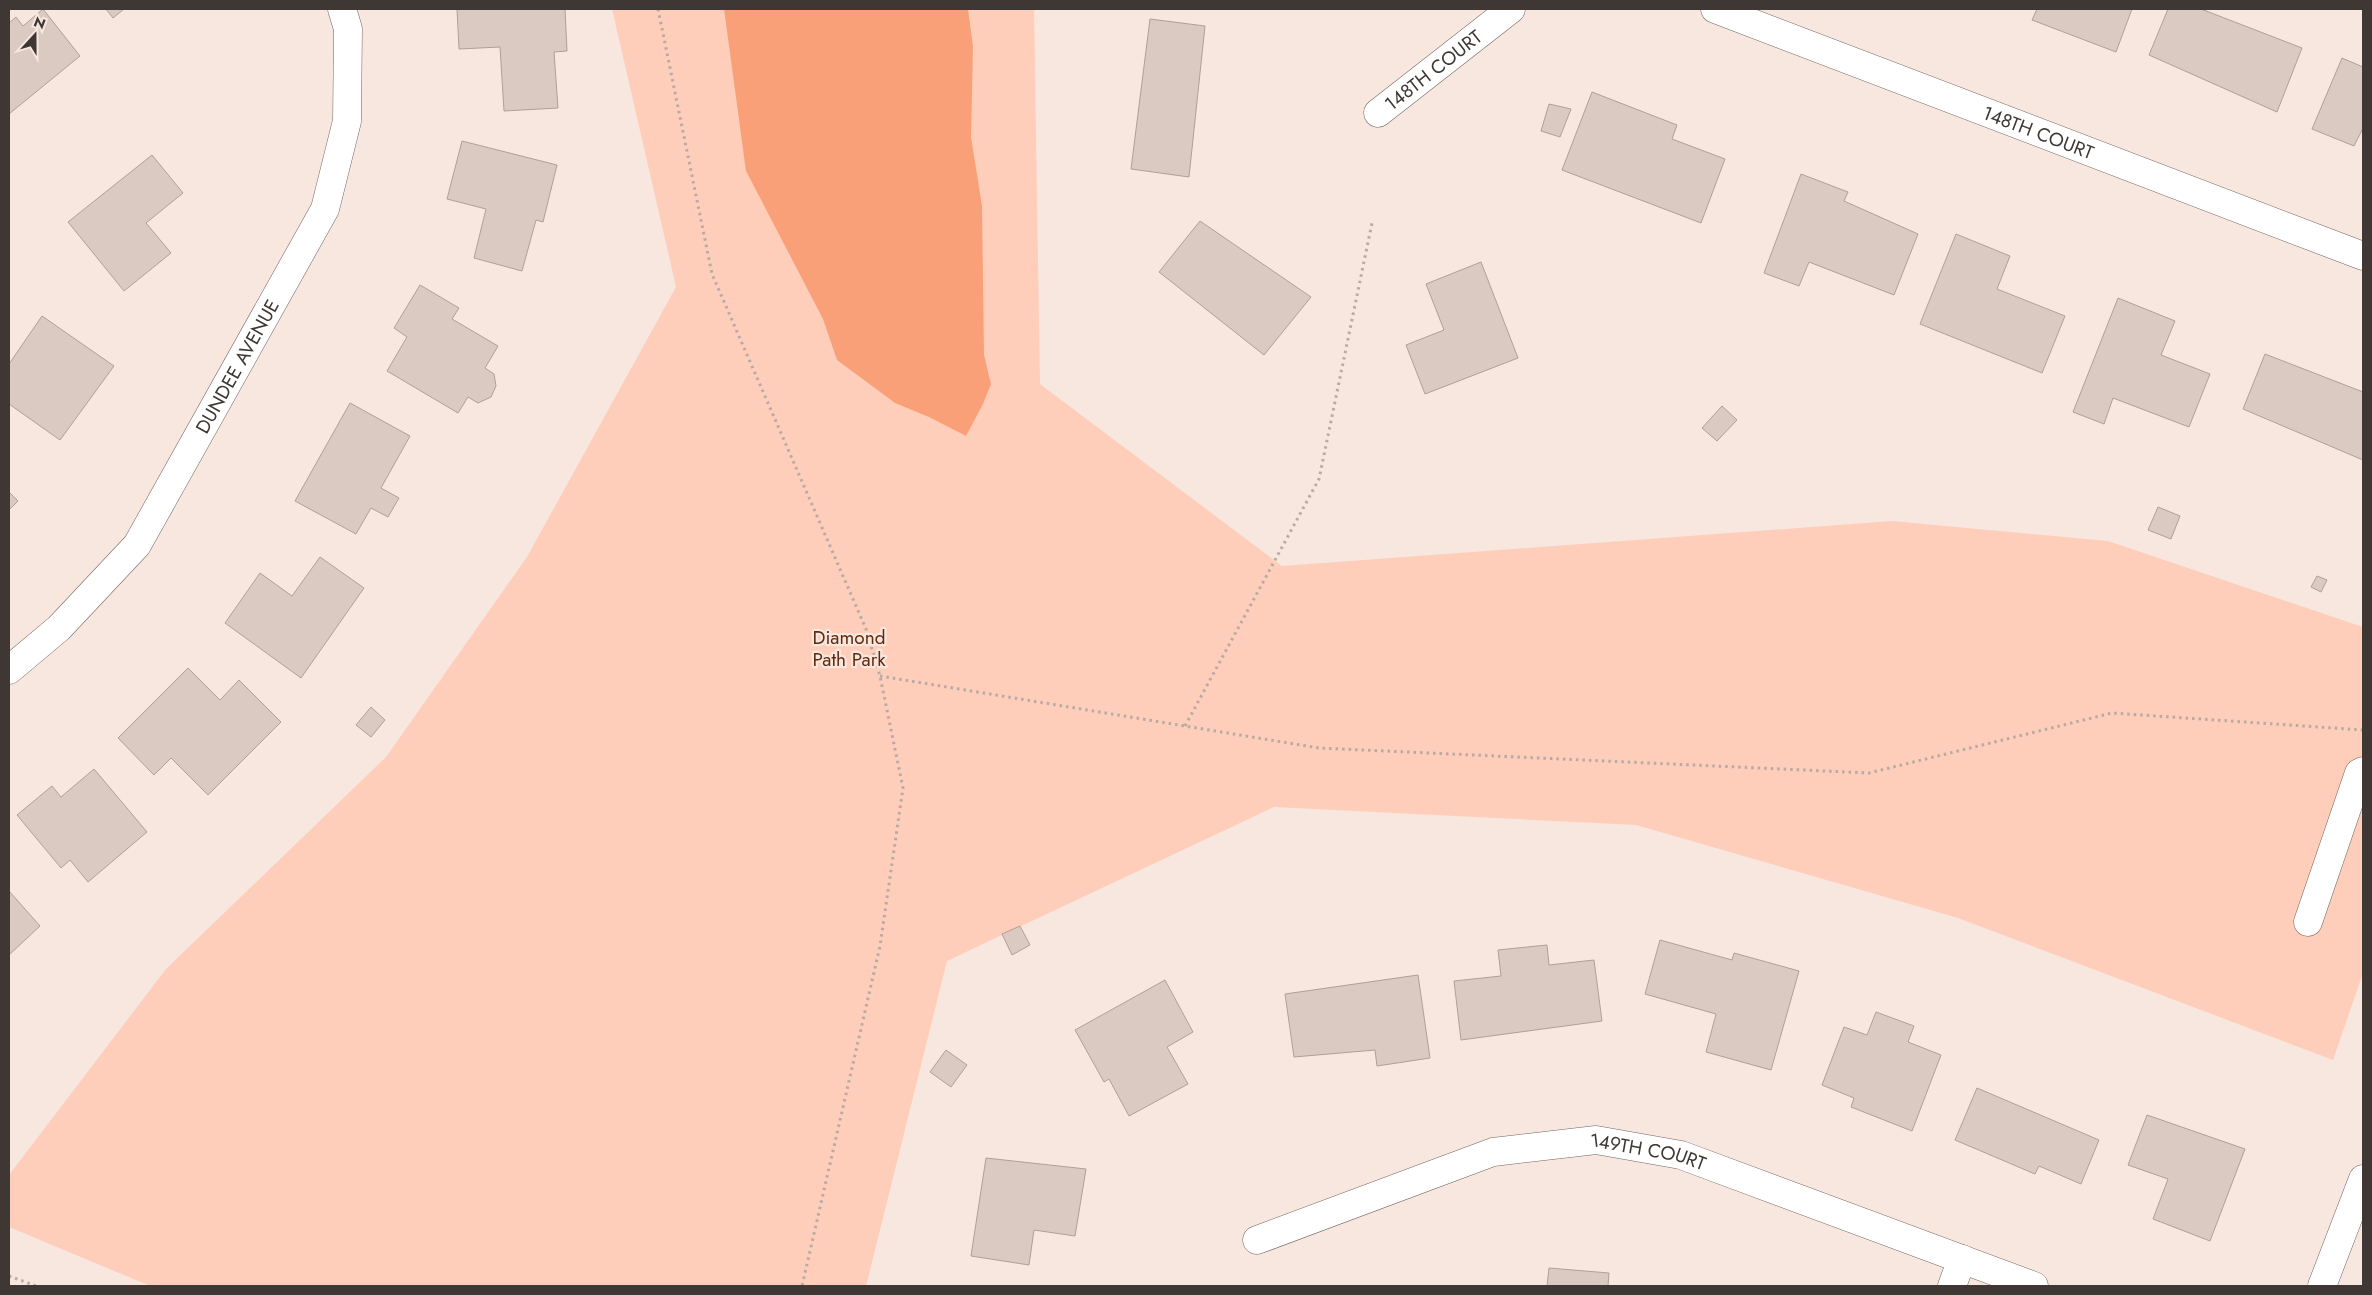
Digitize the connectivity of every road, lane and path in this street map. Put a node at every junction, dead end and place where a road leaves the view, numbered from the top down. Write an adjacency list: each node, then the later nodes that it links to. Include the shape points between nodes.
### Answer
1 (342, 9): 8 (street, DUNDEE AVENUE, via 348,28 347,121 326,209 137,545 59,628)
2 (658, 9): 9 (path, via 712,274 866,629)
3 (1511, 9): 5 (street, 148TH COURT)
4 (1715, 9): 7 (street, 148TH COURT)
5 (1378, 113)
6 (1372, 223): 10 (path, via 1319,479)
7 (2363, 256)
8 (9, 670)
9 (880, 676): 10 (path); 19 (path, via 903,788 880,946)
10 (1185, 726): 11 (path, via 1320,748 1870,773 2112,713)
11 (2363, 730)
12 (2363, 771): 13 (street, via 2359,773)
13 (2308, 922)
14 (2363, 1179): 22 (street)
15 (1257, 1240): 16 (street, 149TH COURT, via 1494,1152 1596,1140 1682,1155)
16 (1962, 1259): 20 (street); 21 (street, 149TH COURT)
17 (9, 1276): 18 (path)
18 (36, 1286)
19 (802, 1286)
20 (1952, 1286)
21 (2034, 1286)
22 (2322, 1286)

